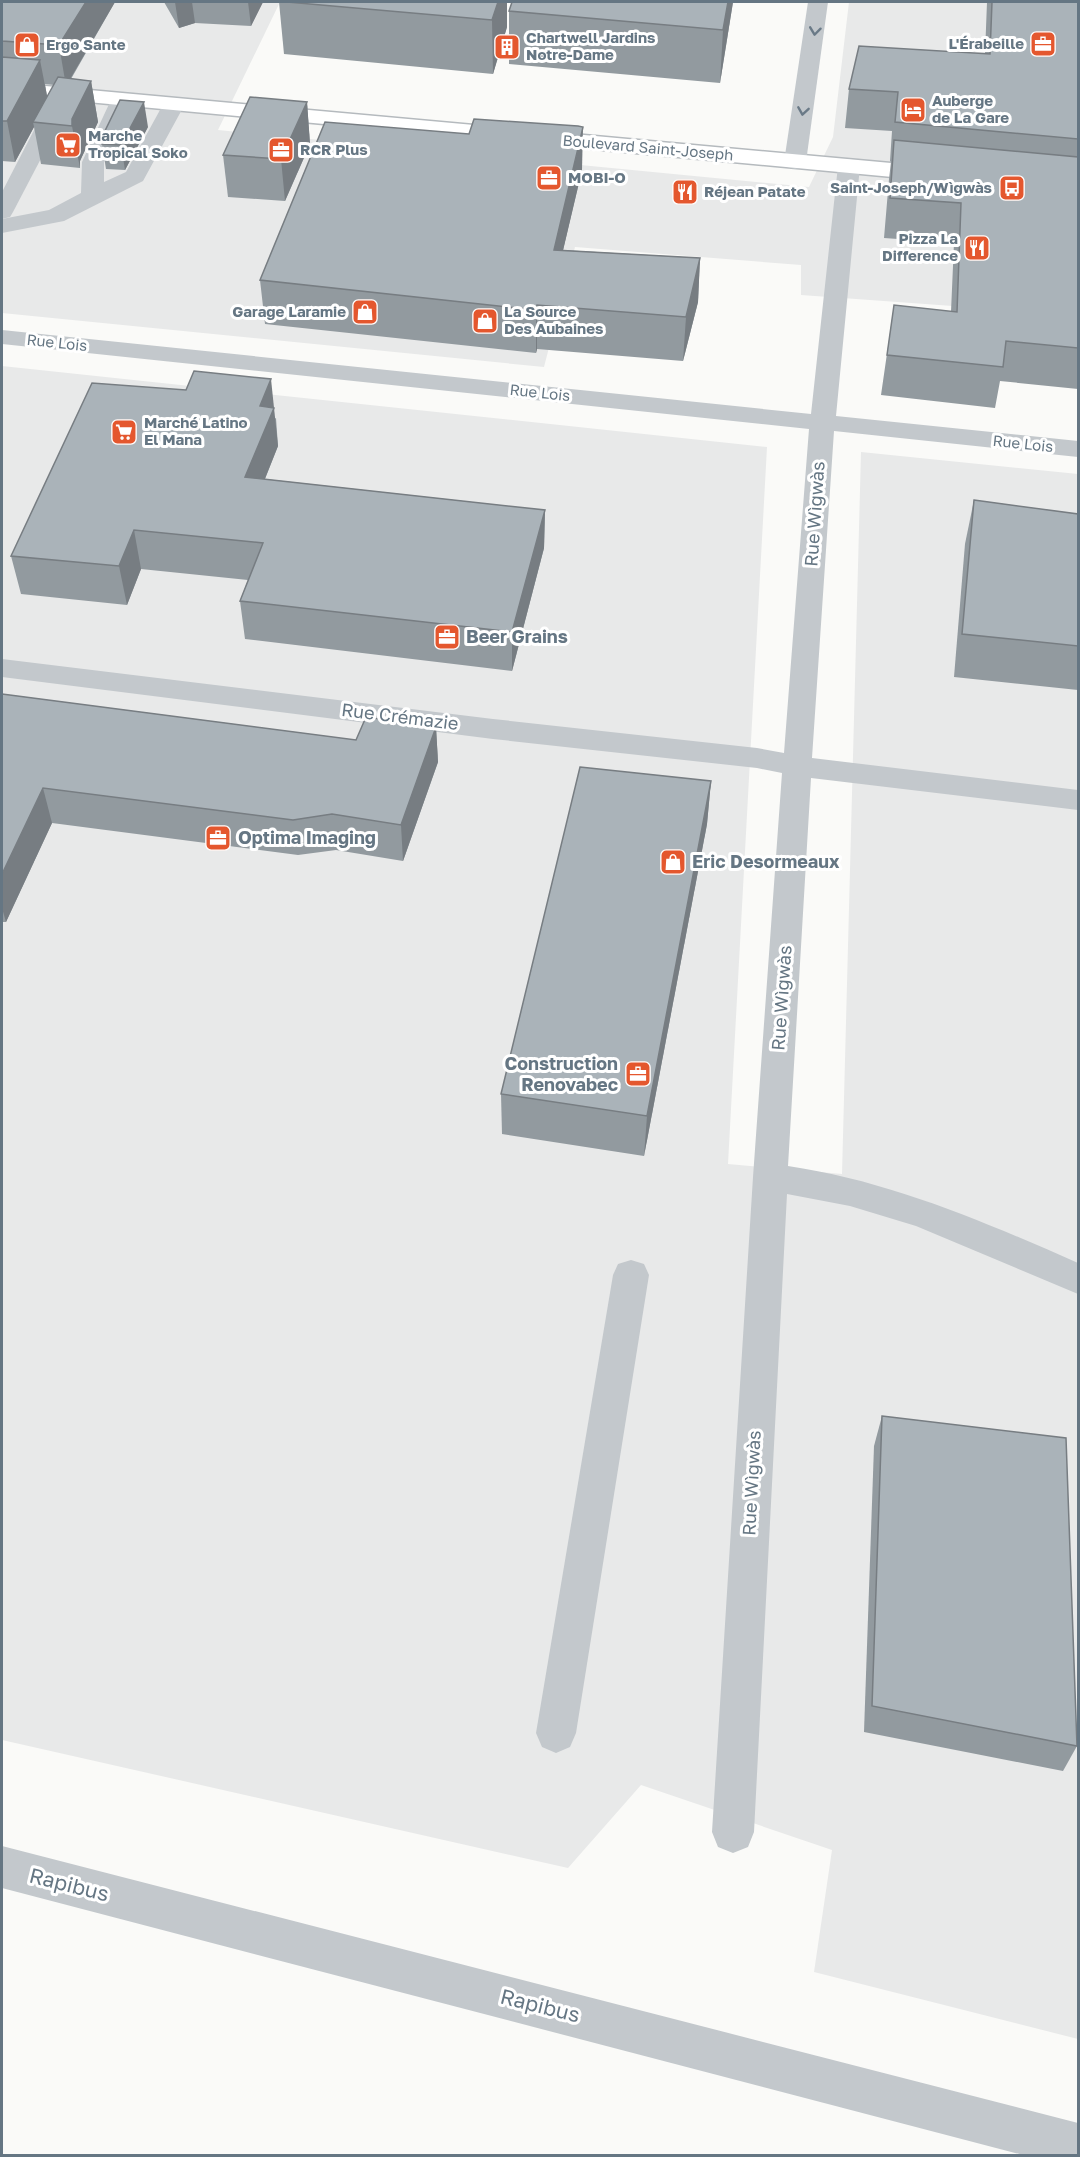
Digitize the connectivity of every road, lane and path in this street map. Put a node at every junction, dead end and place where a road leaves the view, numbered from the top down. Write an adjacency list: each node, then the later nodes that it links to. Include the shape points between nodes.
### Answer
1 (818, 2): 6 (street, one-way to 6)
2 (2, 88): 3 (main road, Boulevard Saint-Joseph)
3 (65, 94): 4 (main road, Boulevard Saint-Joseph); 10 (street)
4 (123, 99): 5 (main road, Boulevard Saint-Joseph); 9 (street, via 93,162)
5 (174, 104): 6 (main road, Boulevard Saint-Joseph); 9 (street, via 135,176)
6 (795, 162): 7 (main road, Boulevard Saint-Joseph)
7 (849, 166): 8 (main road, Boulevard Saint-Joseph); 13 (street, Rue Wìgwàs)
8 (961, 177)
9 (92, 195): 11 (street, via 56,216)
10 (2, 212)
11 (2, 226)
12 (2, 337): 13 (street, Rue Lois)
13 (822, 423): 14 (street, Rue Lois); 16 (street, Rue Wìgwàs)
14 (1078, 450)
15 (2, 668): 16 (street, Rue Crémazie, via 758,758)
16 (798, 766): 17 (street, Rue Crémazie); 18 (street, Rue Wìgwàs)
17 (1078, 800)
18 (770, 1177): 20 (street, via 802,1180 872,1198 980,1235); 22 (street, Rue Wìgwàs)
19 (631, 1275): 21 (street)
20 (1078, 1279)
21 (556, 1733)
22 (733, 1832)
23 (2, 1867): 24 (street, Rapibus)
24 (1078, 2146)

